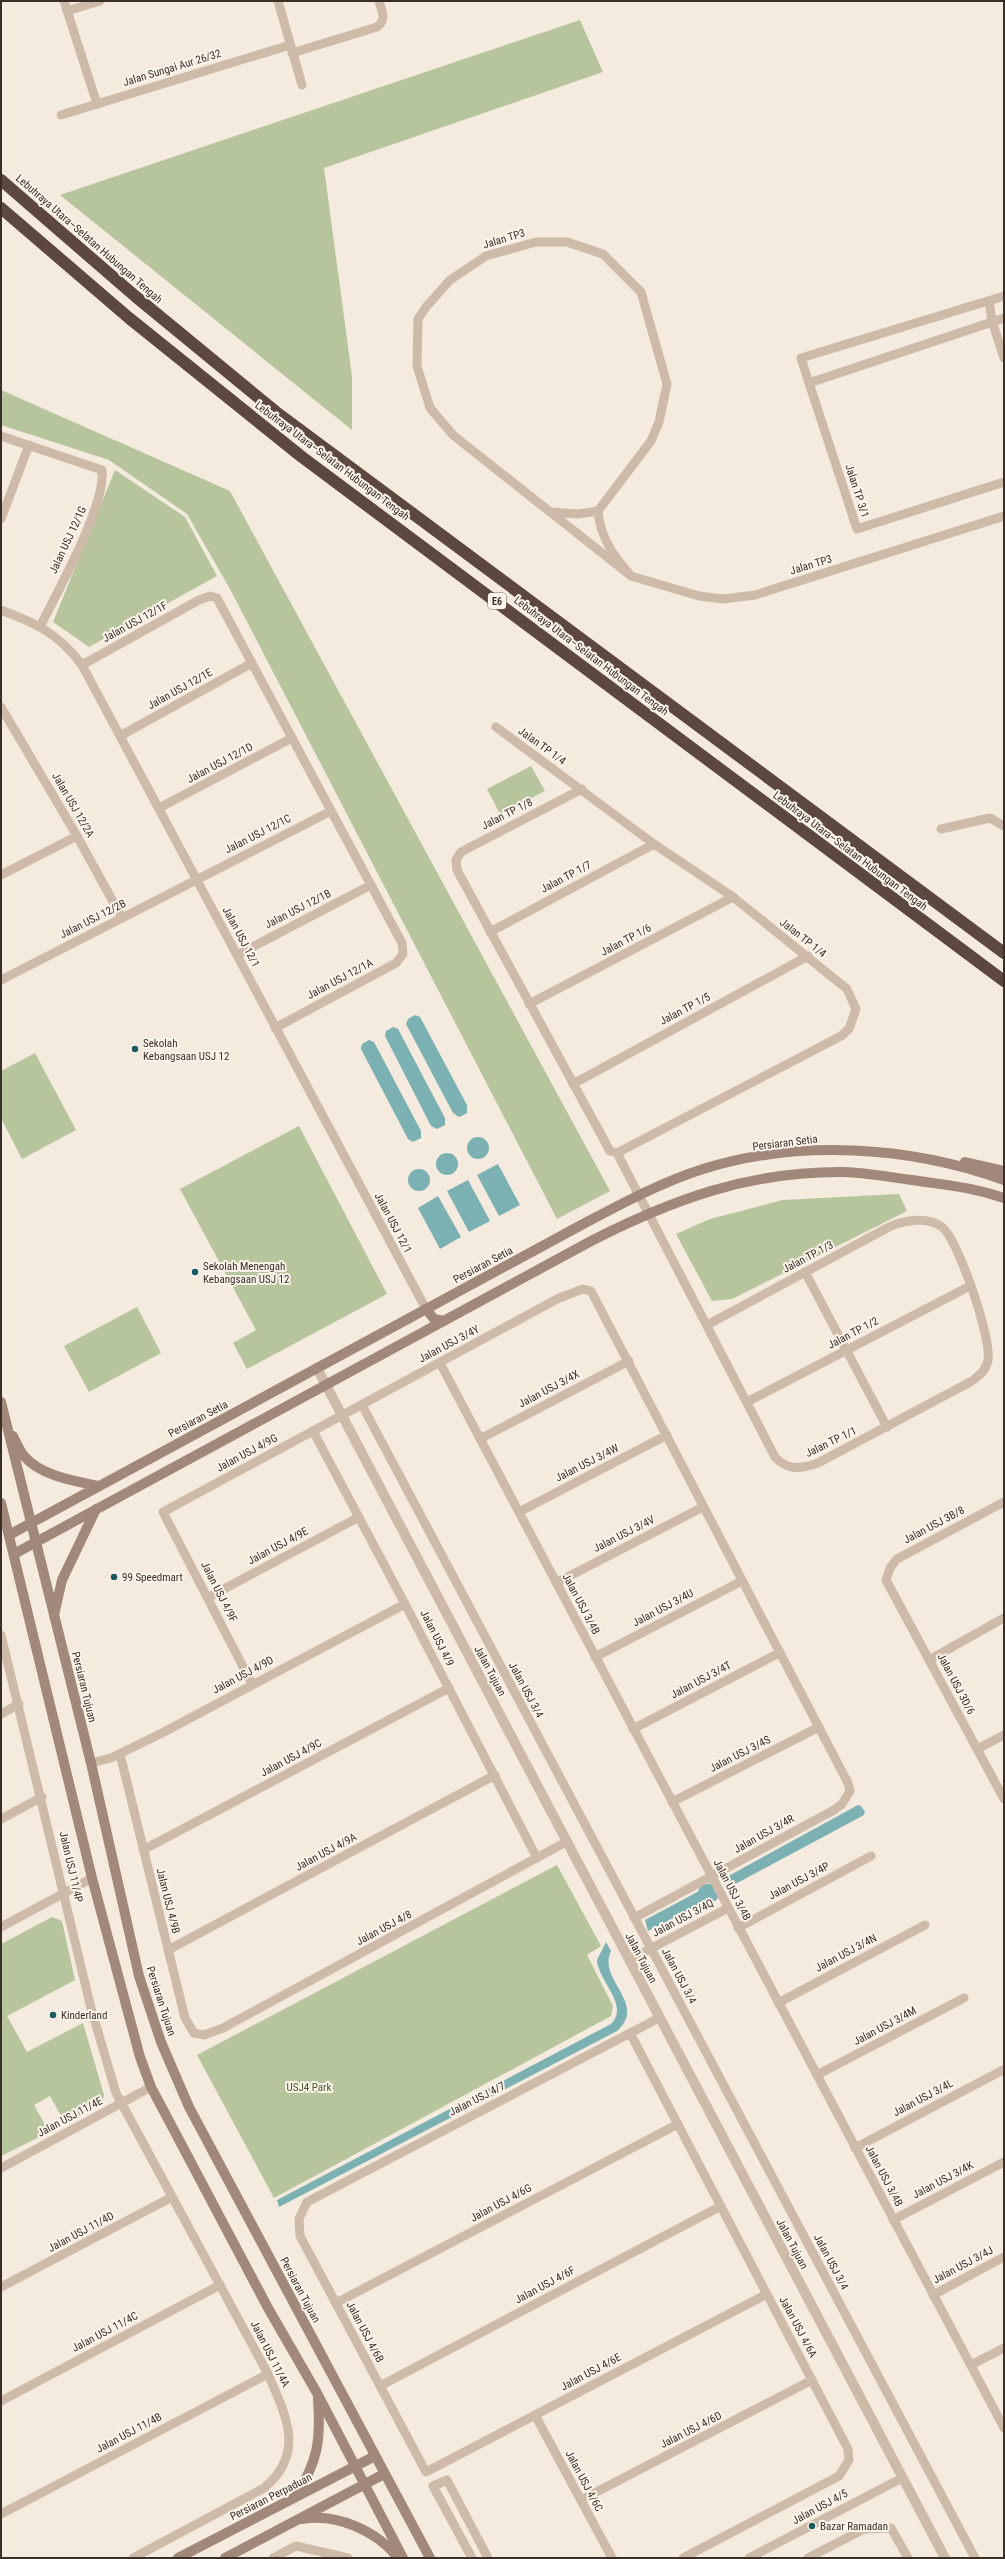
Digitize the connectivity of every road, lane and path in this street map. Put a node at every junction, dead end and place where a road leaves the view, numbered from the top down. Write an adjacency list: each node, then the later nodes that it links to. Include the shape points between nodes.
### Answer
1 (64, 1): 5 (street)
2 (100, 1): 5 (street)
3 (278, 1): 6 (street)
4 (379, 1): 6 (street, Jalan Sungai Aur 26/32, via 384,17 377,27)
5 (67, 11): 8 (street)
6 (291, 49): 7 (street); 8 (street, Jalan Sungai Aur 26/32)
7 (302, 85)
8 (97, 104): 9 (street, Jalan Sungai Aur 26/32)
9 (61, 115)
10 (1, 180): 47 (highway, Lebuhraya Utara–Selatan Hubungan Tengah / E6, via 135,296 276,412)
11 (1, 208): 51 (highway, Lebuhraya Utara–Selatan Hubungan Tengah / E6, via 129,318 302,457)
12 (1004, 296): 13 (street)
13 (988, 301): 15 (street); 17 (street, via 801,358)
14 (1004, 318): 15 (street)
15 (992, 321): 16 (street); 17 (street)
16 (1004, 358)
17 (809, 383): 20 (street, Jalan TP 3/1, via 857,529)
18 (1, 436): 19 (street)
19 (29, 445): 24 (street); 27 (street, Jalan USJ 12/1G, via 102,470 103,480 97,507)
20 (1004, 482)
21 (598, 511): 22 (street, via 578,514); 22 (street, Jalan TP3, via 650,441 659,422 667,384 641,292 603,254 567,242 536,242 486,256 450,280 418,319 417,366 430,408 454,435); 25 (street, via 599,525 612,554)
22 (551, 512): 25 (street, Jalan TP3)
23 (1001, 516): 25 (street, Jalan TP3, via 755,595 723,599 699,596)
24 (1, 519)
25 (631, 576)
26 (1, 610): 27 (street, Jalan USJ 12/1)
27 (41, 625): 29 (street, Jalan USJ 12/1)
28 (252, 663): 29 (street, Jalan USJ 12/1F, via 217,598 210,596); 32 (street, Jalan USJ 12/1E); 33 (street)
29 (82, 665): 32 (street, Jalan USJ 12/1)
30 (1, 707): 39 (street, Jalan USJ 12/2A)
31 (496, 727): 34 (street, Jalan TP 1/4)
32 (120, 736): 35 (street, Jalan USJ 12/1)
33 (292, 738): 35 (street, Jalan USJ 12/1D); 36 (street)
34 (582, 790): 40 (street, Jalan TP 1/4); 46 (street, Jalan TP 1/8, via 461,852 456,860 456,870)
35 (158, 808): 42 (street, Jalan USJ 12/1)
36 (331, 811): 42 (street, Jalan USJ 12/1C); 43 (street)
37 (1004, 826): 38 (street, via 990,818)
38 (941, 829)
39 (77, 836): 41 (street); 45 (street, Jalan USJ 12/2A)
40 (654, 844): 44 (street, Jalan TP 1/4); 46 (street, Jalan TP 1/7)
41 (1, 875)
42 (196, 879): 45 (street, Jalan USJ 12/2B); 48 (street, Jalan USJ 12/1)
43 (371, 885): 48 (street, Jalan USJ 12/1B); 53 (street, Jalan USJ 12/1A, via 402,943 403,954 396,963)
44 (734, 897): 49 (street, Jalan TP 1/4); 52 (street, Jalan TP 1/6)
45 (122, 918): 50 (street, Jalan USJ 12/2B)
46 (490, 932): 52 (street)
47 (1004, 953)
48 (237, 955): 53 (street, Jalan USJ 12/1)
49 (808, 956): 54 (street, Jalan TP 1/5); 55 (street, Jalan TP 1/4, via 847,989 853,999 856,1009 849,1028 831,1041)
50 (1, 980)
51 (1004, 981)
52 (529, 1004): 54 (street)
53 (275, 1028): 65 (street, Jalan USJ 12/1)
54 (573, 1084): 55 (street, via 610,1151)
55 (617, 1153): 59 (street)
56 (925, 1159): 57 (main road, via 952,1160); 58 (main road, Persiaran Setia); 59 (main road, Persiaran Setia, via 824,1150 777,1155 704,1169)
57 (1004, 1171)
58 (1004, 1180)
59 (639, 1195): 61 (street, Jalan TP 1/1); 65 (main road, Persiaran Setia)
60 (1004, 1198): 61 (main road, via 972,1188 874,1174 833,1172 759,1179 682,1199)
61 (648, 1212): 66 (main road); 67 (street, Jalan TP 1/1)
62 (923, 1221): 63 (street, Jalan TP 1/3, via 899,1222); 64 (street, Jalan TP 1/1, via 940,1226 953,1240)
63 (805, 1272): 67 (street, Jalan TP 1/3); 68 (street)
64 (970, 1286): 68 (street, Jalan TP 1/2); 78 (street, Jalan TP 1/1, via 987,1338 989,1350 986,1367 972,1381)
65 (426, 1309): 66 (main road, via 434,1319); 71 (main road, Persiaran Setia)
66 (443, 1321): 72 (main road)
67 (707, 1325): 74 (street, Jalan TP 1/1)
68 (846, 1350): 74 (street, Jalan TP 1/2); 78 (street)
69 (629, 1361): 70 (street, Jalan USJ 3/4Y, via 591,1291 583,1289); 80 (street, Jalan USJ 3/4Y); 81 (street, Jalan USJ 3/4X)
70 (440, 1363): 75 (street, Jalan USJ 3/4Y); 81 (street, Jalan USJ 3/4B)
71 (317, 1368): 72 (street, Jalan Tujuan); 82 (main road, Persiaran Setia)
72 (326, 1385): 76 (street, Jalan Tujuan); 86 (main road)
73 (1, 1402): 77 (main road, Persiaran Tujuan)
74 (747, 1402): 78 (street, Jalan TP 1/1, via 775,1457 782,1465 793,1468 818,1463)
75 (362, 1405): 76 (street, Jalan USJ 3/4Y); 130 (street, Jalan USJ 3/4)
76 (342, 1416): 79 (street, Jalan USJ 4/9G); 122 (street, Jalan Tujuan)
77 (7, 1425): 82 (main road, via 24,1456 40,1468 67,1479); 90 (main road, Persiaran Tujuan)
78 (887, 1427)
79 (312, 1431): 87 (street, Jalan USJ 4/9G); 89 (street, Jalan USJ 4/9)
80 (666, 1436): 85 (street, Jalan USJ 3/4Y); 88 (street, Jalan USJ 3/4W)
81 (480, 1439): 88 (street, Jalan USJ 3/4B)
82 (98, 1486): 90 (main road, Persiaran Setia)
83 (1004, 1502): 94 (street, Jalan USJ 3B/8, via 897,1559 890,1568)
84 (1, 1503): 91 (main road)
85 (703, 1507): 95 (street, Jalan USJ 3/4Y); 96 (street, Jalan USJ 3/4V)
86 (96, 1509): 92 (main road); 99 (main road, via 62,1580)
87 (163, 1512): 97 (street, Jalan USJ 4/9F)
88 (519, 1512): 96 (street, Jalan USJ 3/4B)
89 (359, 1517): 97 (street, Jalan USJ 4/9E); 98 (street, Jalan USJ 4/9)
90 (30, 1523): 91 (main road, Persiaran Setia); 92 (main road, Persiaran Tujuan)
91 (9, 1535): 93 (main road)
92 (35, 1542): 93 (main road); 99 (main road, Persiaran Tujuan)
93 (14, 1554): 127 (main road)
94 (886, 1580): 104 (street, Jalan USJ 3D/6)
95 (742, 1581): 102 (street, Jalan USJ 3/4Y); 103 (street, Jalan USJ 3/4U)
96 (556, 1583): 103 (street, Jalan USJ 3/4B)
97 (209, 1597): 105 (street, Jalan USJ 4/9F)
98 (405, 1604): 105 (street, Jalan USJ 4/9D); 106 (street, Jalan USJ 4/9)
99 (54, 1618): 114 (main road, Persiaran Tujuan)
100 (1004, 1618): 104 (street)
101 (1, 1635): 107 (street, Jalan USJ 11/4P)
102 (779, 1653): 109 (street, Jalan USJ 3/4Y); 110 (street, Jalan USJ 3/4T)
103 (595, 1657): 110 (street, Jalan USJ 3/4B)
104 (929, 1660): 112 (street, Jalan USJ 3D/6)
105 (252, 1684): 113 (street, Jalan USJ 4/9D)
106 (449, 1688): 115 (street, Jalan USJ 4/9); 123 (street, Jalan USJ 4/9C)
107 (19, 1704): 108 (street); 118 (street, Jalan USJ 11/4P)
108 (1, 1714)
109 (819, 1727): 116 (street, Jalan USJ 3/4Y); 120 (street, Jalan USJ 3/4S)
110 (633, 1729): 120 (street, Jalan USJ 3/4B)
111 (1004, 1735): 112 (street)
112 (977, 1749): 117 (street, Jalan USJ 3D/6)
113 (120, 1754): 114 (street, Jalan USJ 4/9D); 123 (street, Jalan USJ 4/9B)
114 (91, 1763): 169 (main road, Persiaran Tujuan, via 139,1976 161,2042 189,2107)
115 (495, 1776): 125 (street, Jalan USJ 4/9); 135 (street, Jalan USJ 4/9A)
116 (848, 1783): 126 (street, Jalan USJ 3/4R, via 850,1791 842,1804)
117 (1001, 1788): 119 (street, Jalan USJ 3D/6)
118 (42, 1797): 121 (street); 128 (street, Jalan USJ 11/4P)
119 (1004, 1800)
120 (672, 1802): 126 (street, Jalan USJ 3/4B)
121 (1, 1819)
122 (566, 1842): 125 (street, Jalan USJ 4/8); 136 (street, Jalan Tujuan)
123 (143, 1850): 135 (street, Jalan USJ 4/9B)
124 (871, 1856): 133 (street, Jalan USJ 3/4P)
125 (537, 1858): 140 (street, Jalan USJ 4/8)
126 (711, 1877): 129 (street, Jalan USJ 3/4B); 130 (street, Jalan USJ 3/4R)
127 (92, 1878): 128 (street); 144 (main road, via 127,2016)
128 (64, 1893): 132 (street); 145 (street, Jalan USJ 11/4P, via 100,2042)
129 (728, 1908): 133 (street, Jalan USJ 3/4B); 134 (street, Jalan USJ 3/4Q)
130 (634, 1918): 134 (street, Jalan USJ 3/4)
131 (925, 1924): 138 (street, Jalan USJ 3/4N)
132 (1, 1927)
133 (738, 1928): 138 (street, Jalan USJ 3/4B)
134 (650, 1949): 136 (street, Jalan USJ 3/4Q); 195 (street, Jalan USJ 3/4)
135 (168, 1950): 140 (street, Jalan USJ 4/9B, via 188,2026 194,2032 204,2035)
136 (629, 1960): 139 (street, Jalan Tujuan)
137 (964, 1998): 143 (street, Jalan USJ 3/4M)
138 (778, 2003): 143 (street, Jalan USJ 3/4B)
139 (659, 2018): 141 (street, Jalan USJ 4/7); 173 (street, Jalan Tujuan)
140 (212, 2033)
141 (630, 2033): 146 (street, Jalan USJ 4/6A); 151 (street, Jalan USJ 4/7)
142 (1003, 2070): 147 (street, Jalan USJ 3/4L)
143 (817, 2075): 147 (street, Jalan USJ 3/4B)
144 (151, 2087): 145 (street, Jalan USJ 11/4E); 165 (main road, via 268,2308)
145 (121, 2104): 149 (street, Jalan USJ 11/4E); 150 (street, Jalan USJ 11/4A)
146 (678, 2124): 152 (street, Jalan USJ 4/6A); 159 (street, Jalan USJ 4/6G)
147 (855, 2148): 153 (street, Jalan USJ 3/4B)
148 (1004, 2162): 153 (street, Jalan USJ 3/4K)
149 (1, 2168)
150 (172, 2197): 155 (street, Jalan USJ 11/4A); 156 (street, Jalan USJ 11/4D)
151 (307, 2202): 159 (street, Jalan USJ 4/6B, via 298,2219 300,2236)
152 (721, 2206): 157 (street, Jalan USJ 4/6A); 164 (street, Jalan USJ 4/6F)
153 (893, 2220): 158 (street, Jalan USJ 3/4B)
154 (1004, 2257): 158 (street, Jalan USJ 3/4J)
155 (220, 2285): 162 (street, Jalan USJ 11/4A); 166 (street, Jalan USJ 11/4C)
156 (1, 2288)
157 (767, 2294): 163 (street, Jalan USJ 4/6A); 167 (street, Jalan USJ 4/6E)
158 (933, 2295): 161 (street, Jalan USJ 3/4B)
159 (336, 2303): 164 (street, Jalan USJ 4/6B)
160 (1004, 2348): 161 (street)
161 (971, 2366): 168 (street, Jalan USJ 3/4B)
162 (268, 2374): 177 (street, Jalan USJ 11/4B); 179 (street, Jalan USJ 11/4A, via 287,2418 290,2432 284,2463 275,2479 264,2488)
163 (812, 2380): 176 (street, Jalan USJ 4/6D); 190 (street, Jalan USJ 4/6A, via 848,2449 849,2460 845,2469 839,2476)
164 (380, 2386): 171 (street, Jalan USJ 4/6B)
165 (317, 2393): 170 (main road); 175 (main road, via 319,2445 311,2470)
166 (1, 2400)
167 (535, 2415): 171 (street, Jalan USJ 4/6E); 176 (street, Jalan USJ 4/6C)
168 (1004, 2428)
169 (375, 2456): 170 (main road, Persiaran Perpaduan); 172 (main road, Persiaran Tujuan)
170 (356, 2466): 174 (main road); 175 (main road, Persiaran Perpaduan)
171 (426, 2472)
172 (384, 2474): 174 (main road); 186 (main road, Persiaran Tujuan)
173 (902, 2478): 191 (street, Jalan USJ 4/5); 194 (street, Jalan Tujuan)
174 (365, 2484): 178 (main road); 185 (main road)
175 (294, 2498): 180 (main road, Persiaran Perpaduan)
176 (581, 2500): 189 (street, Jalan USJ 4/6C)
177 (1, 2514)
178 (296, 2520): 181 (main road); 184 (main road, via 309,2518 345,2523 379,2539)
179 (133, 2558)
180 (178, 2558)
181 (225, 2558)
182 (273, 2558): 183 (street, via 296,2546)
183 (348, 2558)
184 (398, 2558)
185 (403, 2558)
186 (430, 2558)
187 (472, 2558): 188 (street, via 433,2486 447,2480)
188 (488, 2558)
189 (612, 2558)
190 (683, 2558)
191 (749, 2558)
192 (808, 2558): 193 (street, via 864,2529 891,2528)
193 (908, 2558)
194 (944, 2558)
195 (975, 2558)

